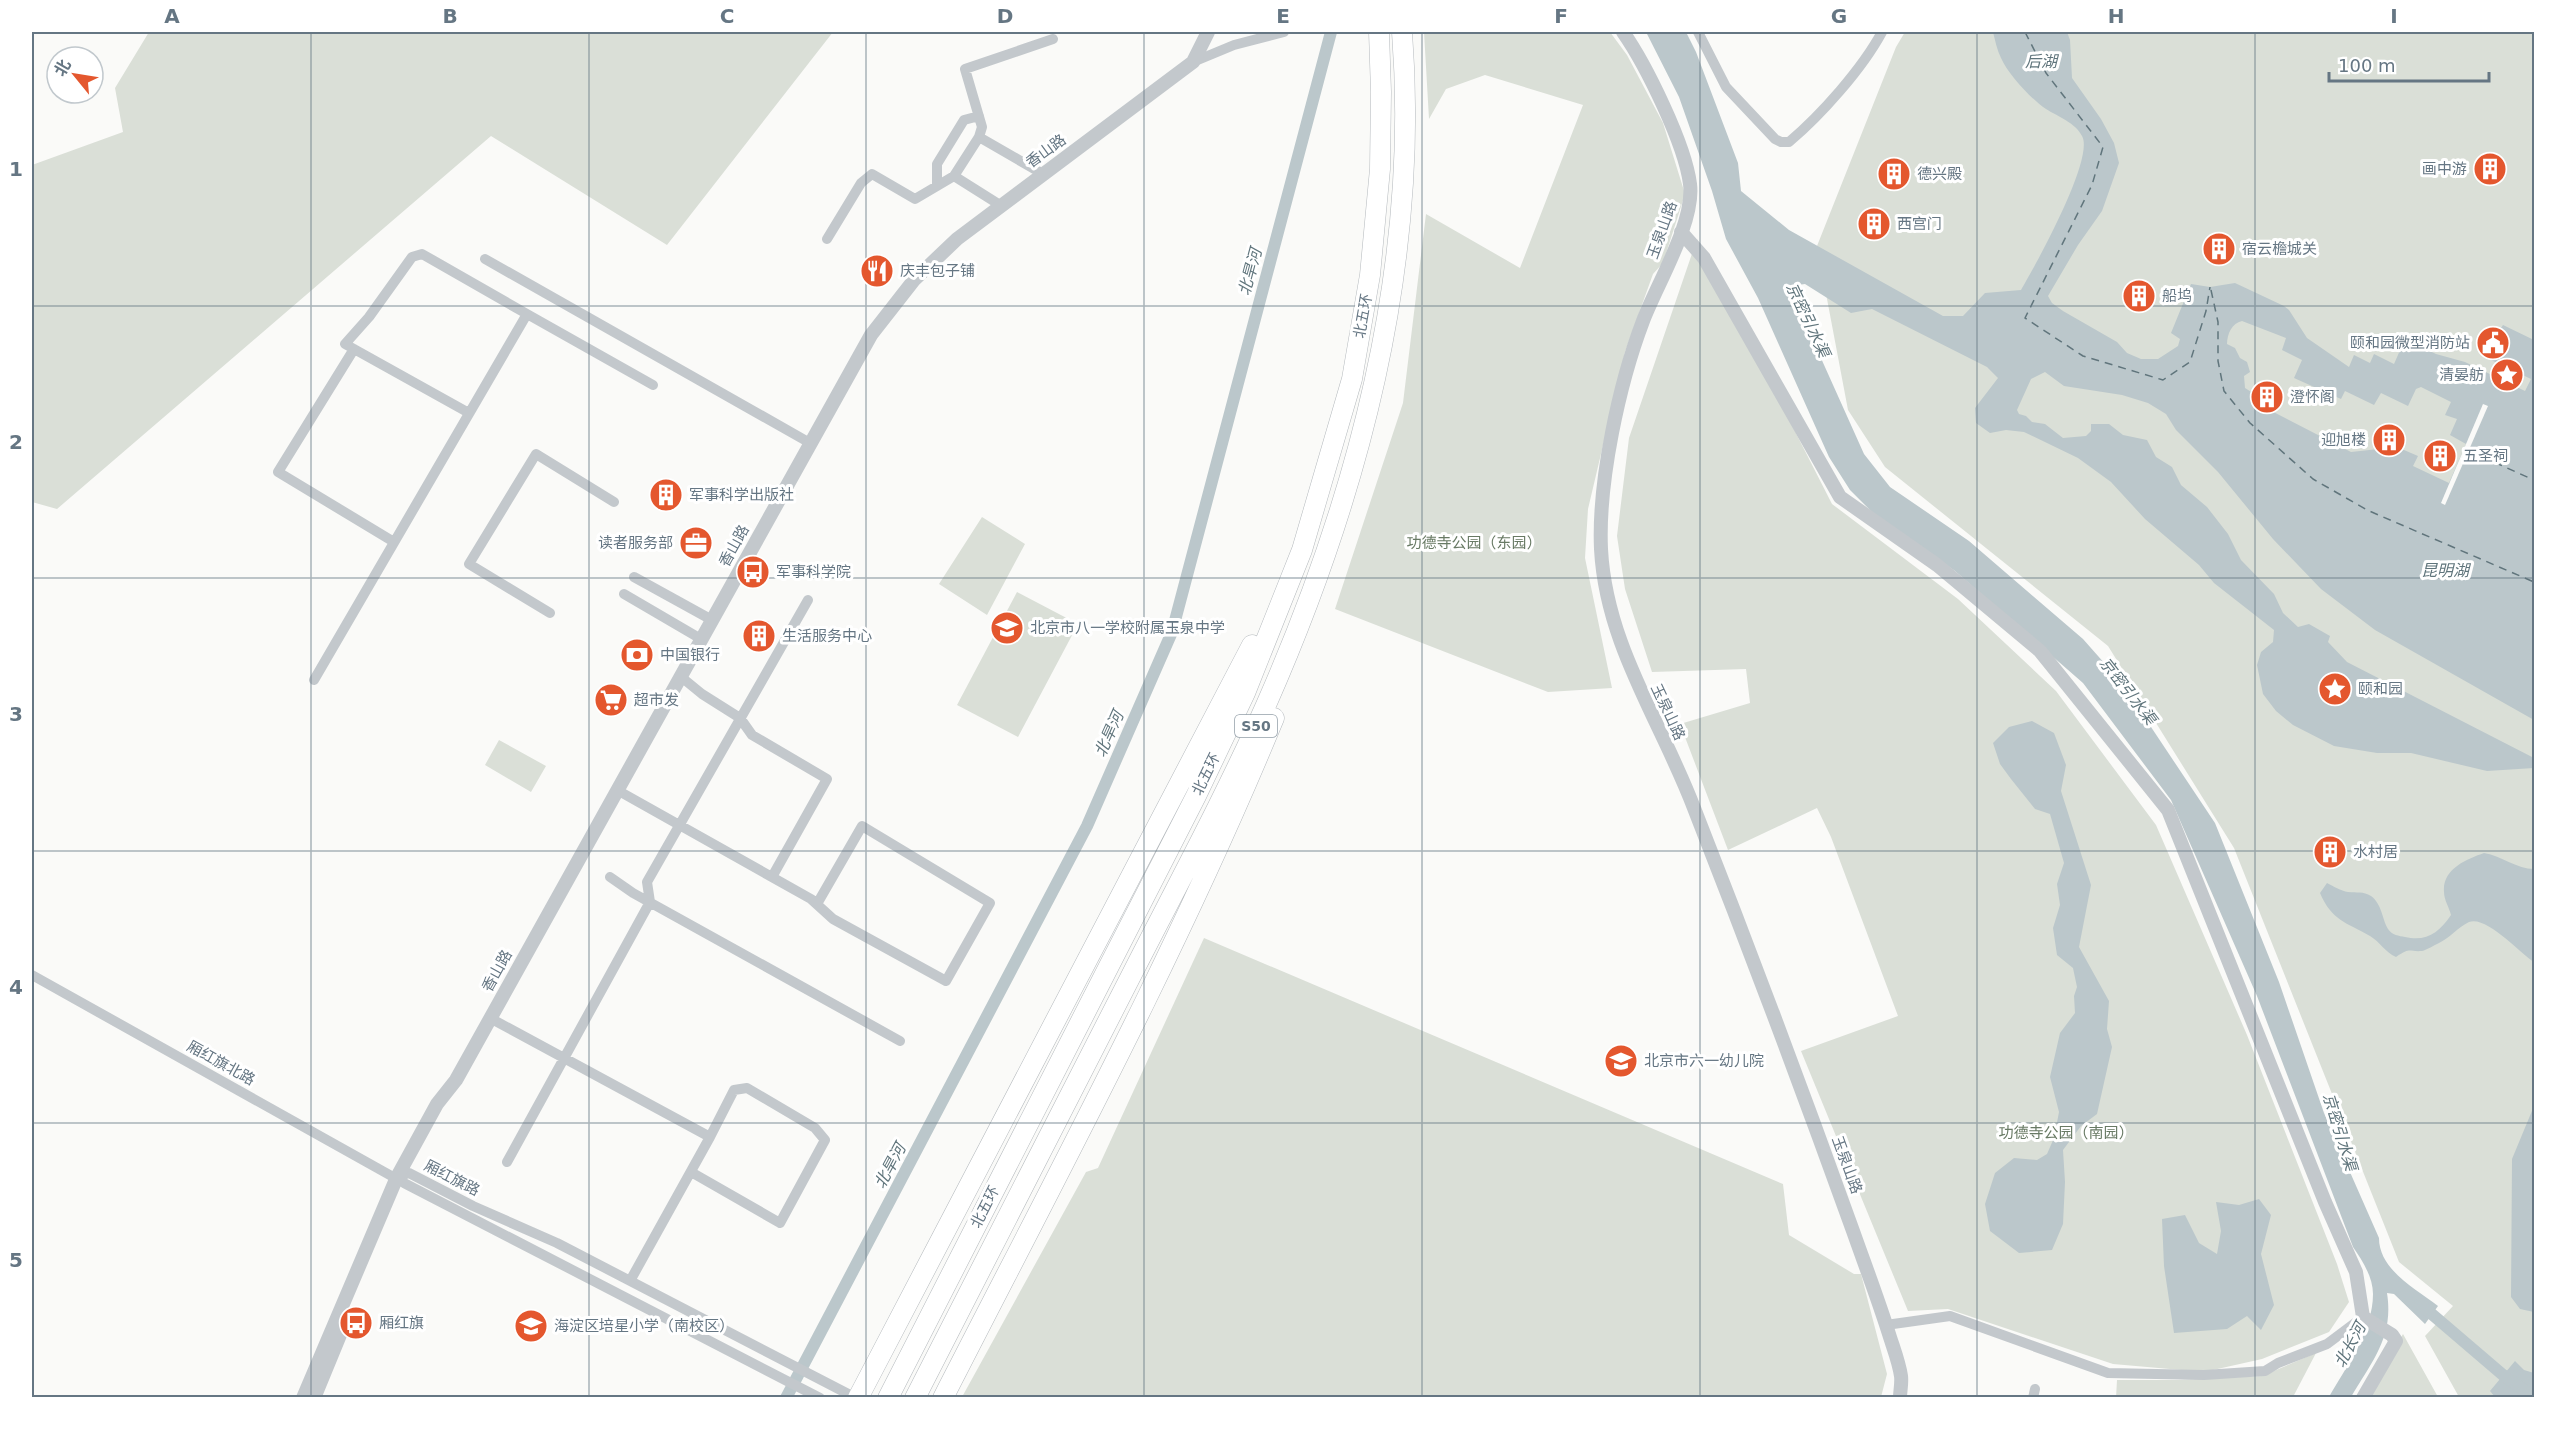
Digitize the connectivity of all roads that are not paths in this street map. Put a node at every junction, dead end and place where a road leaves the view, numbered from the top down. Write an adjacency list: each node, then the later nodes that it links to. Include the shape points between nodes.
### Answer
1 (1208, 32): 9 (street, 香山路)
2 (1284, 32): 9 (street, via 1234,45)
3 (1378, 32): 26 (highway, 北五环 / S50, via 1380,169 1370,275 1352,379)
4 (1402, 32): 28 (highway, 北五环 / S50, via 1406,165 1395,277 1374,384)
5 (1623, 32): 16 (street, 玉泉山路, via 1660,99 1684,160 1690,205)
6 (1698, 32): 7 (street, via 1726,87 1781,142 1789,142 1812,123)
7 (1882, 32)
8 (1053, 39): 10 (street, via 965,69)
9 (1193, 63): 12 (street, 香山路)
10 (979, 116): 11 (street); 14 (street, via 964,120 953,137 937,164)
11 (979, 137): 12 (street); 13 (street)
12 (1043, 174): 15 (street, 香山路)
13 (954, 176): 14 (street); 15 (street)
14 (937, 186): 17 (street, via 915,199 872,174 861,183)
15 (1000, 205): 23 (street, 香山路, via 944,250 889,310 858,356)
16 (1681, 232): 52 (street, via 1704,258 1840,497 1937,565 2040,651 2168,810 2356,1272); 53 (street, 玉泉山路, via 1643,320 1614,424 1601,546 1609,602 1639,691 1693,804 1779,1024)
17 (827, 239)
18 (485, 260): 23 (street)
19 (527, 314): 20 (street, via 422,254 412,257 345,344); 21 (street); 22 (street)
20 (354, 349): 22 (street); 25 (street, via 278,472)
21 (653, 385)
22 (469, 413): 25 (street)
23 (810, 443): 32 (street, 香山路)
24 (614, 502): 31 (street, via 536,454 469,564)
25 (394, 542): 35 (street)
26 (1302, 550): 57 (highway); 58 (highway, 北五环 / S50, via 1245,693 1196,796)
27 (634, 577): 32 (street)
28 (1317, 578): 59 (highway, 北五环 / S50, via 1266,705 1218,806); 60 (highway, via 1279,705 1240,800 1137,1019)
29 (624, 594): 33 (street)
30 (808, 600): 36 (street)
31 (550, 613)
32 (712, 620): 33 (street, 香山路)
33 (701, 639): 34 (street, 香山路)
34 (680, 676): 36 (street); 37 (street, 香山路)
35 (314, 680)
36 (740, 718): 38 (street); 40 (street, via 752,735 827,779)
37 (617, 790): 38 (street); 44 (street, 香山路)
38 (678, 825): 40 (street); 41 (street, via 647,882)
39 (610, 877): 41 (street)
40 (772, 877): 42 (street)
41 (650, 902): 45 (street); 46 (street)
42 (817, 904): 42 (street, via 833,920 946,981 990,903 862,826)
43 (32, 975): 50 (street, 厢红旗北路)
44 (490, 1018): 46 (street); 50 (street, 香山路, via 456,1080 446,1108)
45 (900, 1041)
46 (564, 1058): 47 (street); 48 (street)
47 (710, 1137): 49 (street); 49 (street, via 734,1090 747,1088 815,1128 825,1140 780,1223)
48 (507, 1162)
49 (691, 1172): 51 (street)
50 (403, 1178): 51 (street, 厢红旗路); 54 (street, 香山路); 55 (street, 香山路); 56 (street, 厢红旗路)
51 (630, 1281): 57 (street, 厢红旗路)
52 (2363, 1317): 53 (street, via 2327,1344 2265,1371 2204,1376 2108,1373 1950,1316); 62 (street, via 2396,1341)
53 (1886, 1325): 61 (street, 玉泉山路, via 1902,1378)
54 (303, 1398)
55 (314, 1398)
56 (820, 1398)
57 (857, 1398)
58 (888, 1398)
59 (915, 1398)
60 (943, 1398)
61 (1900, 1398)
62 (2363, 1398)

